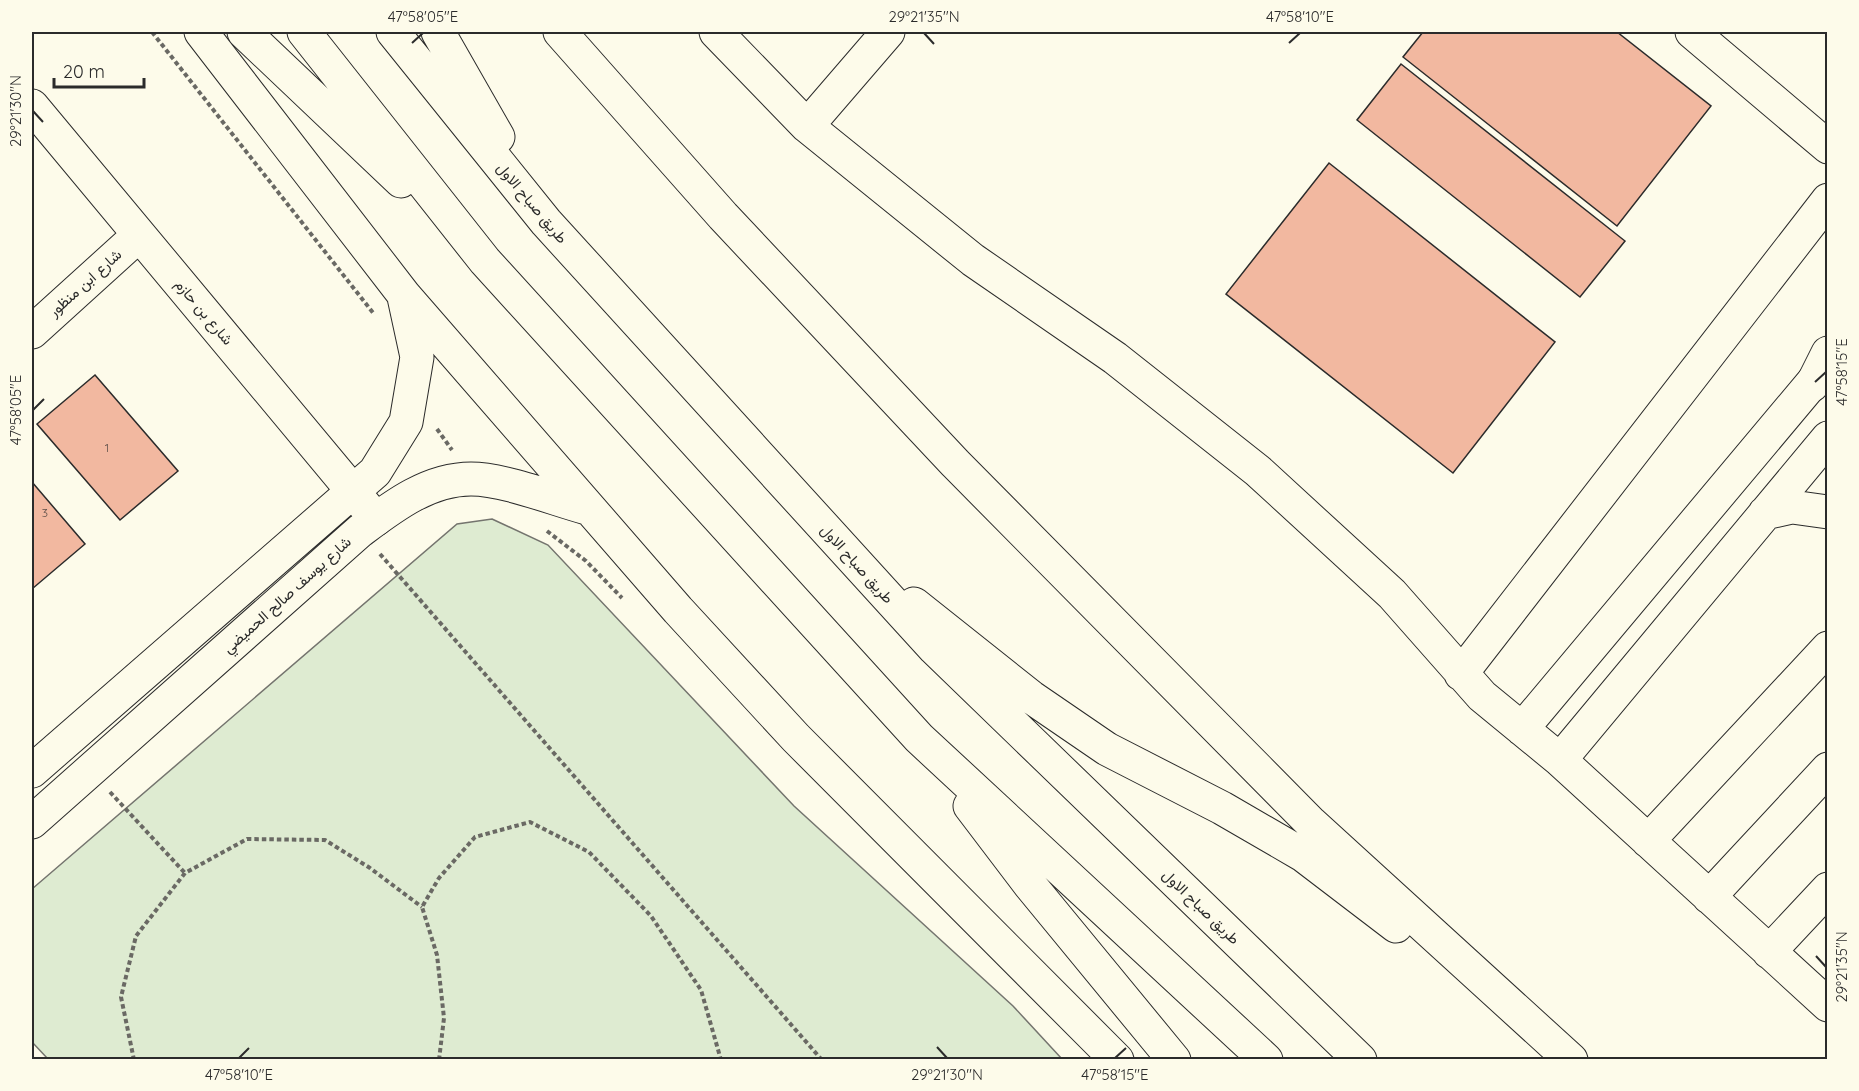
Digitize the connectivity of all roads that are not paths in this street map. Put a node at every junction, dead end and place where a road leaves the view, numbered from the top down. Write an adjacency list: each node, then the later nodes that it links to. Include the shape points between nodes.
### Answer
1 (201, 32): 17 (main road)
2 (244, 32): 16 (main road)
3 (304, 32): 16 (main road)
4 (393, 32): 14 (main road, طريق صباح الاول)
5 (438, 32): 14 (main road)
6 (560, 32): 41 (main road, via 723,216 963,472 1311,823)
7 (716, 32): 11 (main road)
8 (888, 32): 11 (main road)
9 (1692, 32): 12 (main road)
10 (32, 106): 15 (main road, شارع بن حازم)
11 (807, 126): 29 (main road, via 973,260 1116,358 1258,471 1392,594)
12 (1827, 147)
13 (1827, 200): 29 (main road)
14 (546, 222): 27 (main road, طريق صباح الاول)
15 (139, 235): 18 (main road, شارع ابن منظور); 22 (main road, شارع بن حازم)
16 (485, 261): 31 (main road)
17 (404, 295): 22 (main road, via 417,357 406,422 375,472); 23 (main road)
18 (32, 332)
19 (1827, 353): 20 (main road)
20 (1820, 375): 30 (main road)
21 (1827, 438): 25 (main road)
22 (354, 492): 26 (main road, شارع بن حازم); 34 (main road)
23 (587, 508): 26 (main road, شارع يوسف صالح الحميضي, via 471,479 432,486 404,499); 42 (main road, via 796,738)
24 (1827, 512): 25 (main road, via 1792,507)
25 (1765, 513): 32 (main road)
26 (368, 525): 35 (main road, شارع يوسف صالح الحميضي)
27 (845, 550): 41 (main road, via 1031,697 1107,749 1303,855); 45 (main road, طريق صباح الاول, via 934,648)
28 (1827, 648): 36 (main road)
29 (1461, 674): 30 (main road)
30 (1522, 729): 32 (main road)
31 (919, 738): 43 (main road, via 1030,885); 44 (main road)
32 (1560, 760): 36 (main road)
33 (1827, 769): 38 (main road)
34 (32, 771)
35 (32, 822)
36 (1648, 841): 38 (main road)
37 (1827, 889): 39 (main road)
38 (1709, 897): 39 (main road)
39 (1769, 952): 40 (main road)
40 (1827, 1005)
41 (1568, 1057)
42 (1118, 1059)
43 (1174, 1059)
44 (1266, 1059)
45 (1360, 1059)

